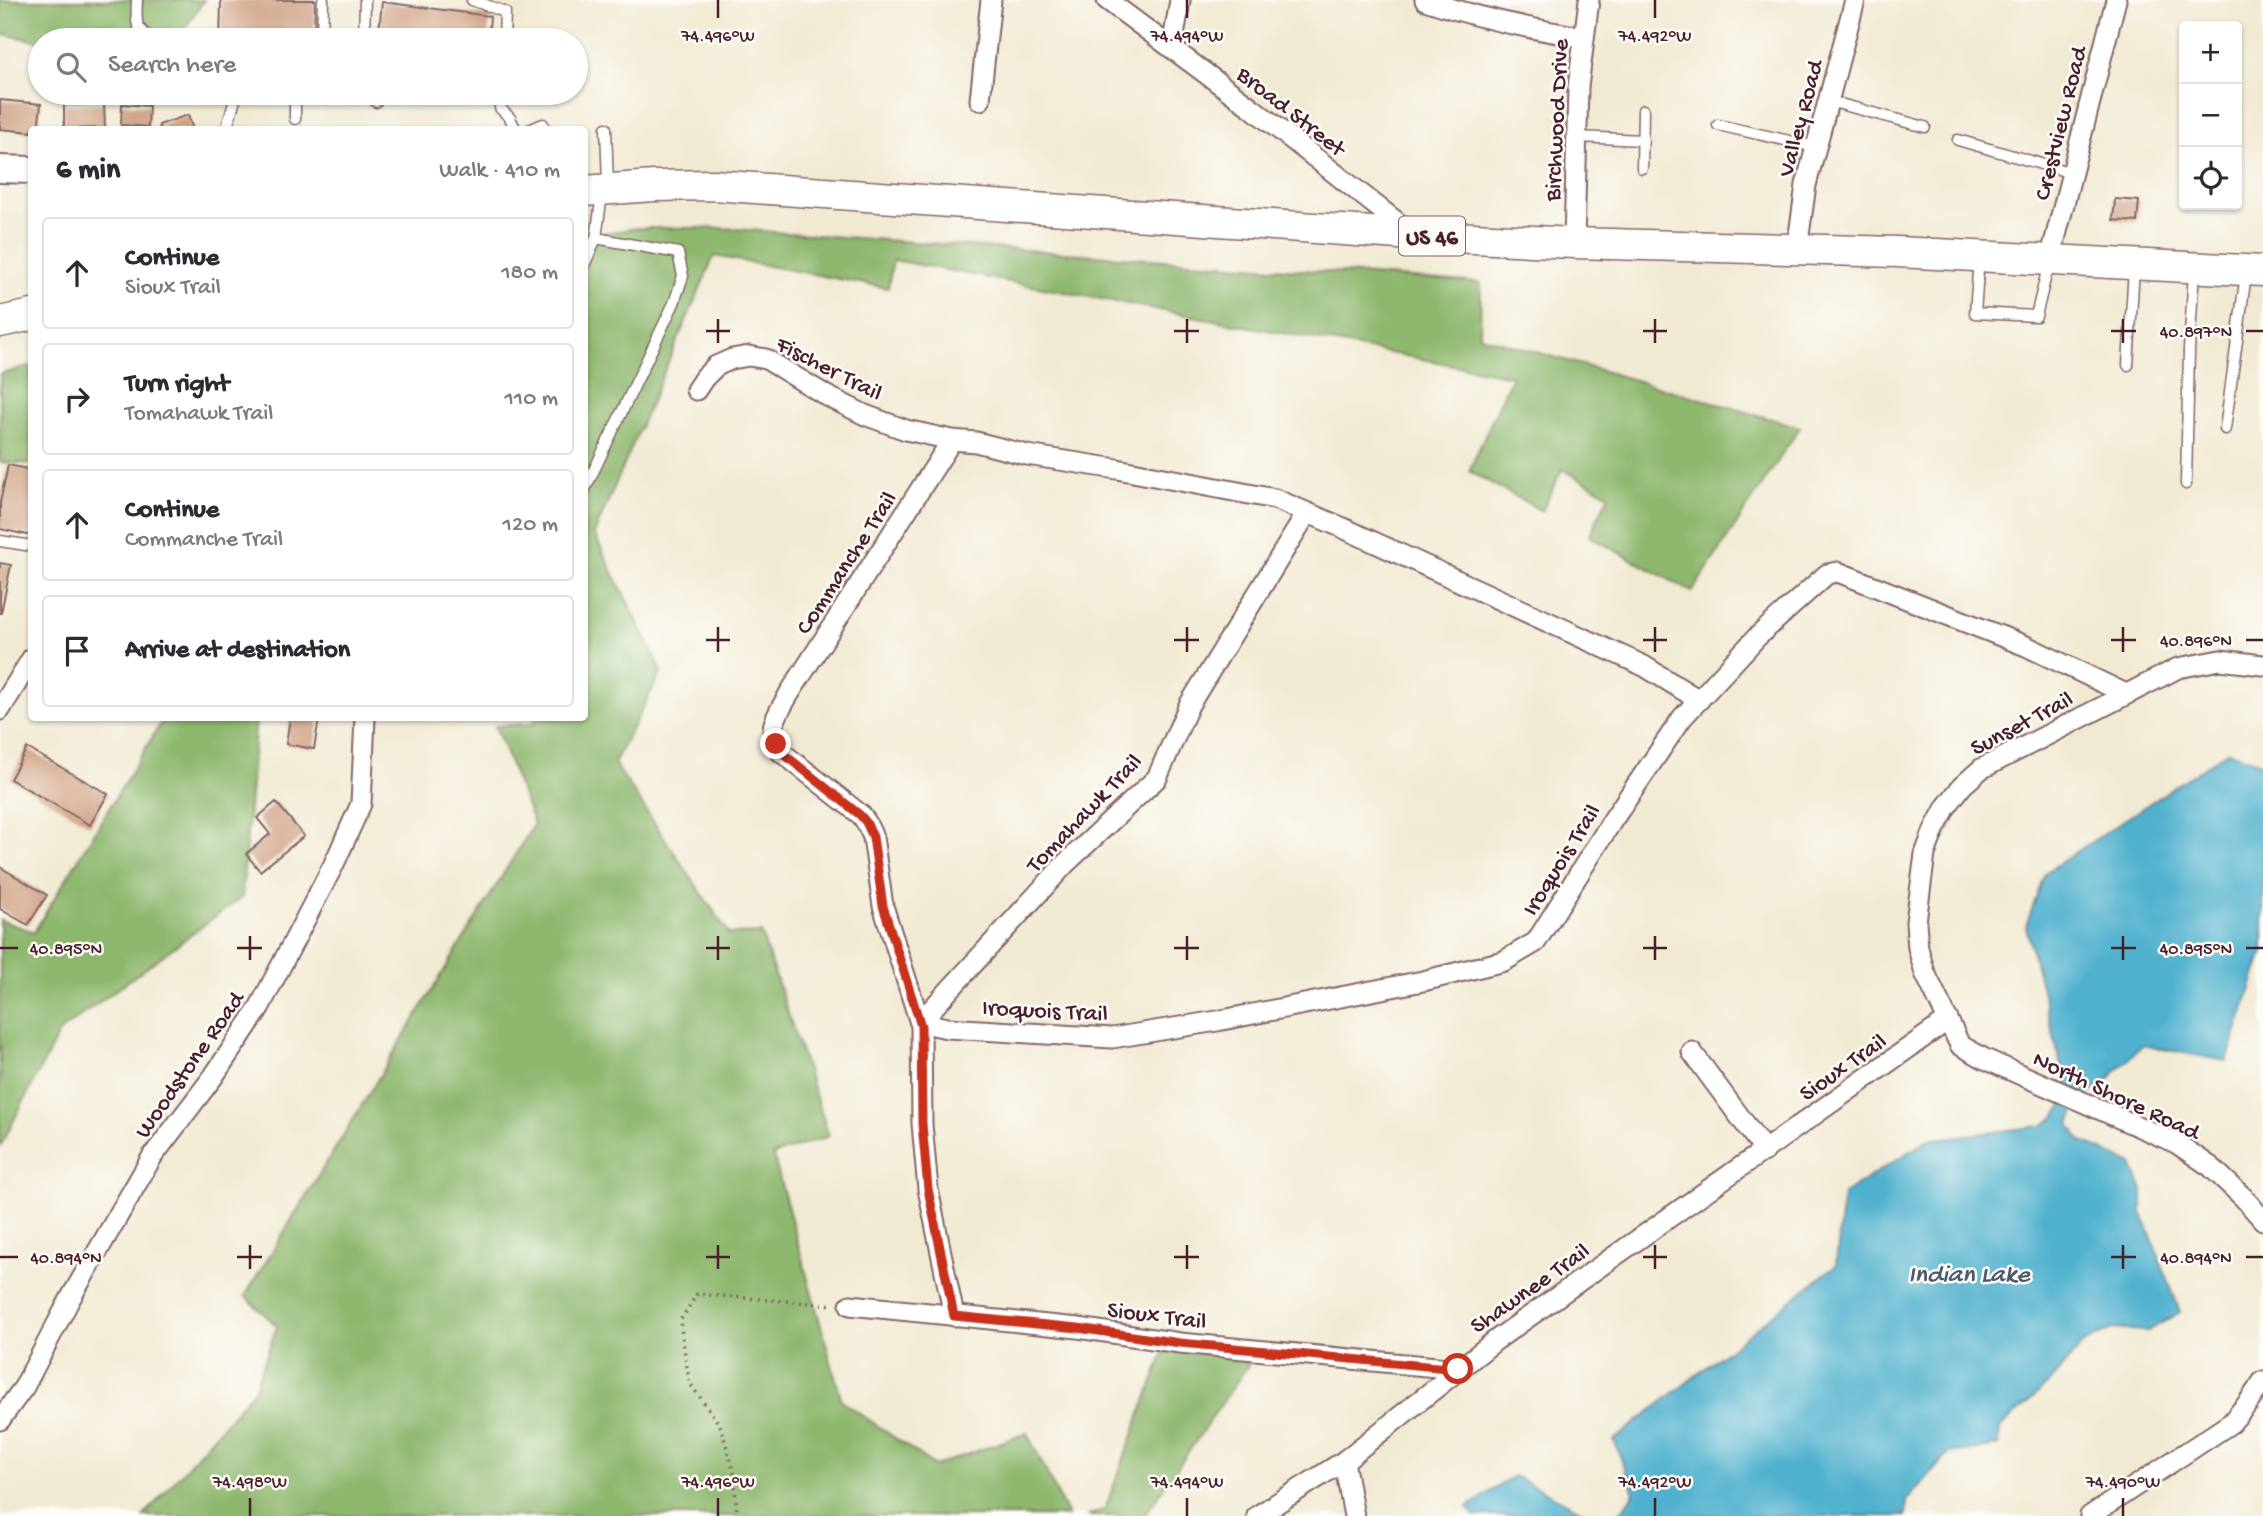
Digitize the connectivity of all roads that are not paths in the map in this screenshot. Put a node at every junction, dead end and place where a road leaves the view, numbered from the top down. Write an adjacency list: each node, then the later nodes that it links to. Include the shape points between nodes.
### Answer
1 (137, 0): 12 (lane)
2 (323, 0): 13 (lane)
3 (365, 0): 14 (lane)
4 (472, 0): 15 (lane, via 505,12)
5 (991, 0): 18 (street)
6 (1107, 0): 17 (street, Broad Street)
7 (1180, 0): 17 (street)
8 (1425, 0): 16 (street, via 1525,28)
9 (1590, 0): 16 (street, Birchwood Drive)
10 (1855, 0): 19 (street, Valley Road)
11 (2116, 0): 39 (street, Crestview Road)
12 (138, 28)
13 (322, 28)
14 (365, 28)
15 (504, 28)
16 (1583, 37): 32 (street, Birchwood Drive)
17 (1172, 48): 41 (street, Broad Street)
18 (980, 100)
19 (1829, 101): 30 (lane); 35 (street, Valley Road)
20 (232, 105): 27 (lane)
21 (295, 105): 24 (lane)
22 (500, 105): 28 (lane)
23 (1643, 110): 33 (lane)
24 (295, 120)
25 (543, 124): 29 (lane)
26 (1718, 125): 35 (lane)
27 (227, 126)
28 (514, 126)
29 (538, 126)
30 (1925, 127)
31 (606, 128): 40 (lane)
32 (1577, 137): 33 (lane); 43 (street, Birchwood Drive)
33 (1643, 139): 36 (lane)
34 (1958, 140): 39 (lane)
35 (1816, 147): 44 (street, Valley Road)
36 (1642, 168)
37 (0, 169): 38 (street)
38 (28, 170)
39 (2072, 173): 47 (street, Crestview Road)
40 (598, 190): 41 (main road, US 46, via 757,187); 42 (lane)
41 (1413, 234): 43 (main road, US 46)
42 (596, 238): 46 (lane); 57 (lane, via 678,253 683,276)
43 (1574, 243): 44 (main road, US 46)
44 (1797, 249): 45 (main road, US 46)
45 (1979, 256): 47 (main road, US 46); 47 (lane, via 1975,313 2036,316)
46 (588, 257)
47 (2050, 259): 48 (main road, US 46)
48 (2134, 264): 49 (main road, US 46); 53 (lane)
49 (2194, 267): 50 (main road, US 46); 58 (lane)
50 (2255, 270): 55 (lane)
51 (28, 316): 52 (main road)
52 (0, 322)
53 (2128, 365)
54 (696, 390): 56 (street, Fischer Trail, via 716,366 749,356 766,359 865,415)
55 (2225, 429)
56 (952, 440): 59 (street, via 1275,499); 69 (street, Commanche Trail, via 789,695 772,736 780,751 860,815 870,829 883,906)
57 (588, 483)
58 (2186, 484)
59 (1307, 513): 65 (street, via 1644,666); 69 (street, Tomahawk Trail, via 1189,705 1157,778 1066,863)
60 (0, 541): 61 (lane)
61 (28, 545)
62 (28, 664): 66 (street)
63 (2263, 665): 64 (street, Sunset Trail, via 2220,660 2195,664)
64 (2126, 694): 65 (street, Iroquois Trail, via 2026,646 1838,572 1827,574 1757,637); 68 (street, Sunset Trail, via 1981,769 1946,807 1925,854 1916,922 1925,973)
65 (1699, 700): 69 (street, Iroquois Trail, via 1614,818 1536,942 1504,961 1423,981 1112,1038 947,1028)
66 (0, 710)
67 (365, 721): 77 (street, Woodstone Road, via 361,804 329,875 258,1010 152,1157 24,1387)
68 (1948, 1020): 71 (street, Sioux Trail); 72 (street, North Shore Road, via 1960,1045 1985,1059 2176,1143 2211,1167)
69 (920, 1022): 74 (street, via 928,1189)
70 (1692, 1052): 71 (street)
71 (1765, 1151): 75 (street, Shawnee Trail)
72 (2263, 1220)
73 (849, 1305): 74 (street, Sioux Trail)
74 (954, 1316): 75 (street, Sioux Trail)
75 (1458, 1369): 78 (street, Shawnee Trail)
76 (2263, 1381): 81 (street, via 2231,1423)
77 (0, 1420)
78 (1344, 1461): 79 (street, Shawnee Trail); 80 (street)
79 (1257, 1516)
80 (1354, 1516)
81 (2090, 1516)

